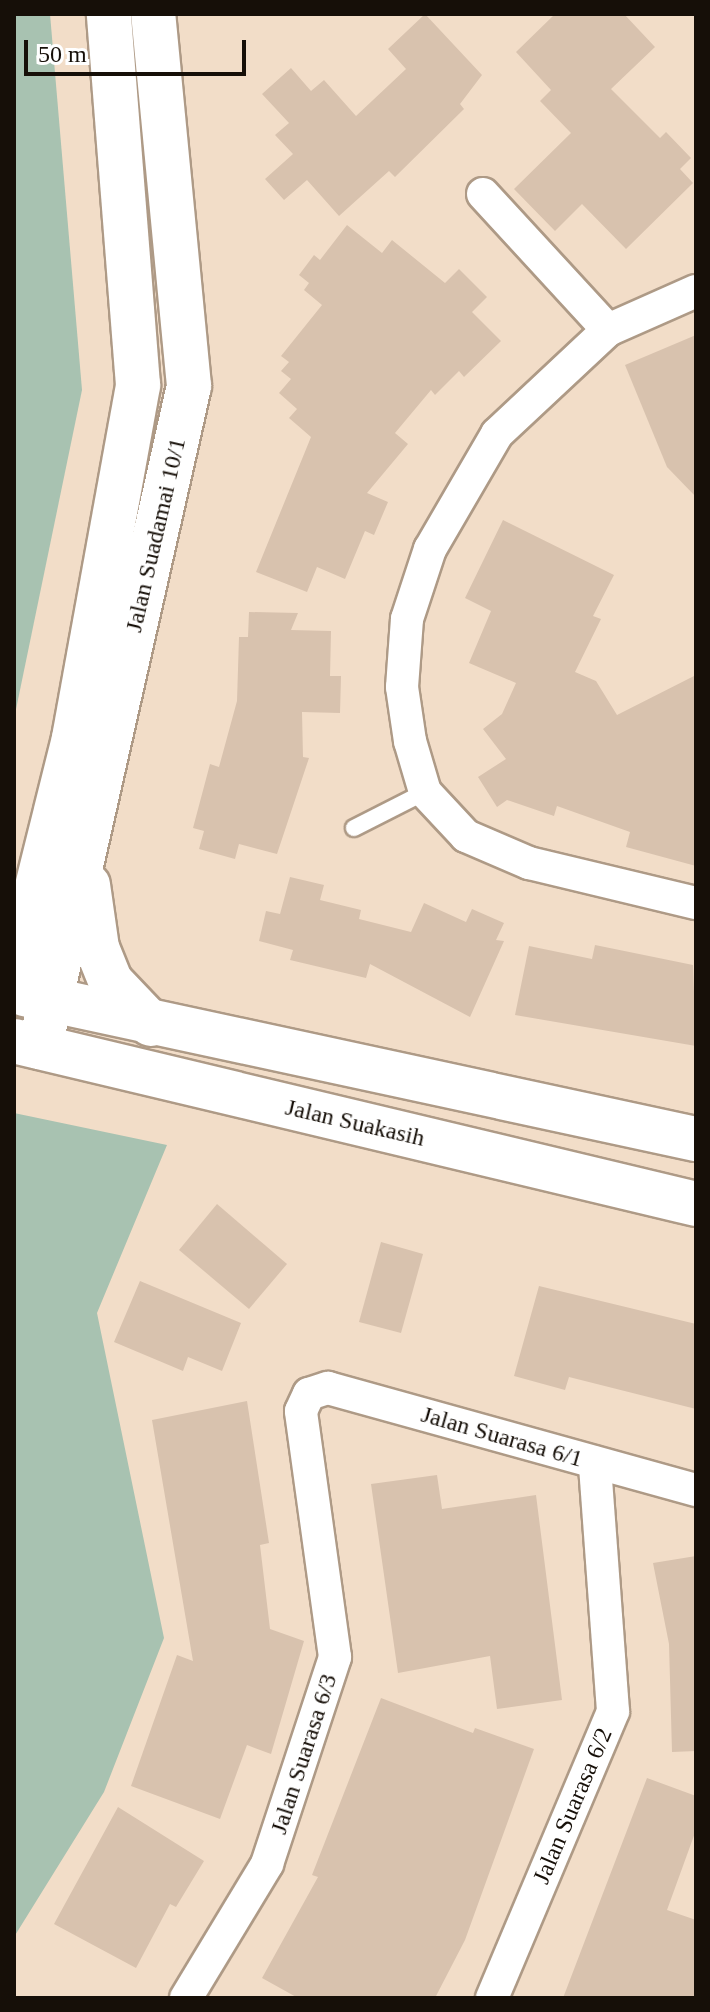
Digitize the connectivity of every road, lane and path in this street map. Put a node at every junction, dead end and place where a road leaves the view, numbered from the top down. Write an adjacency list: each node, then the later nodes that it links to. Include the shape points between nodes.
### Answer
1 (109, 14): 8 (street, Jalan Suadamai 10/1, via 138,385 74,738)
2 (157, 21): 8 (street, Jalan Suadamai 10/1, via 189,386)
3 (483, 194): 5 (street)
4 (696, 291): 5 (street)
5 (608, 330): 6 (street, via 497,434 430,549 407,619 402,687)
6 (425, 792): 7 (lane); 9 (street, via 466,836 529,863)
7 (354, 828)
8 (65, 858): 10 (street); 11 (street, Jalan Suadamai 10/1); 12 (street, Jalan Suadamai 10/1); 13 (street, via 111,982)
9 (696, 903)
10 (14, 912)
11 (14, 979)
12 (33, 996): 13 (street); 14 (street, Jalan Suadamai 10/1)
13 (151, 1024): 15 (street)
14 (27, 1044): 16 (street, Jalan Suakasih)
15 (696, 1139)
16 (696, 1204)
17 (309, 1394): 18 (street, Jalan Suarasa 6/1, via 328,1388); 20 (street, Jalan Suarasa 6/3, via 301,1411 335,1657 267,1864)
18 (595, 1463): 19 (street, Jalan Suarasa 6/1); 21 (street, Jalan Suarasa 6/2, via 613,1711)
19 (696, 1490)
20 (186, 1998)
21 (492, 1998)

